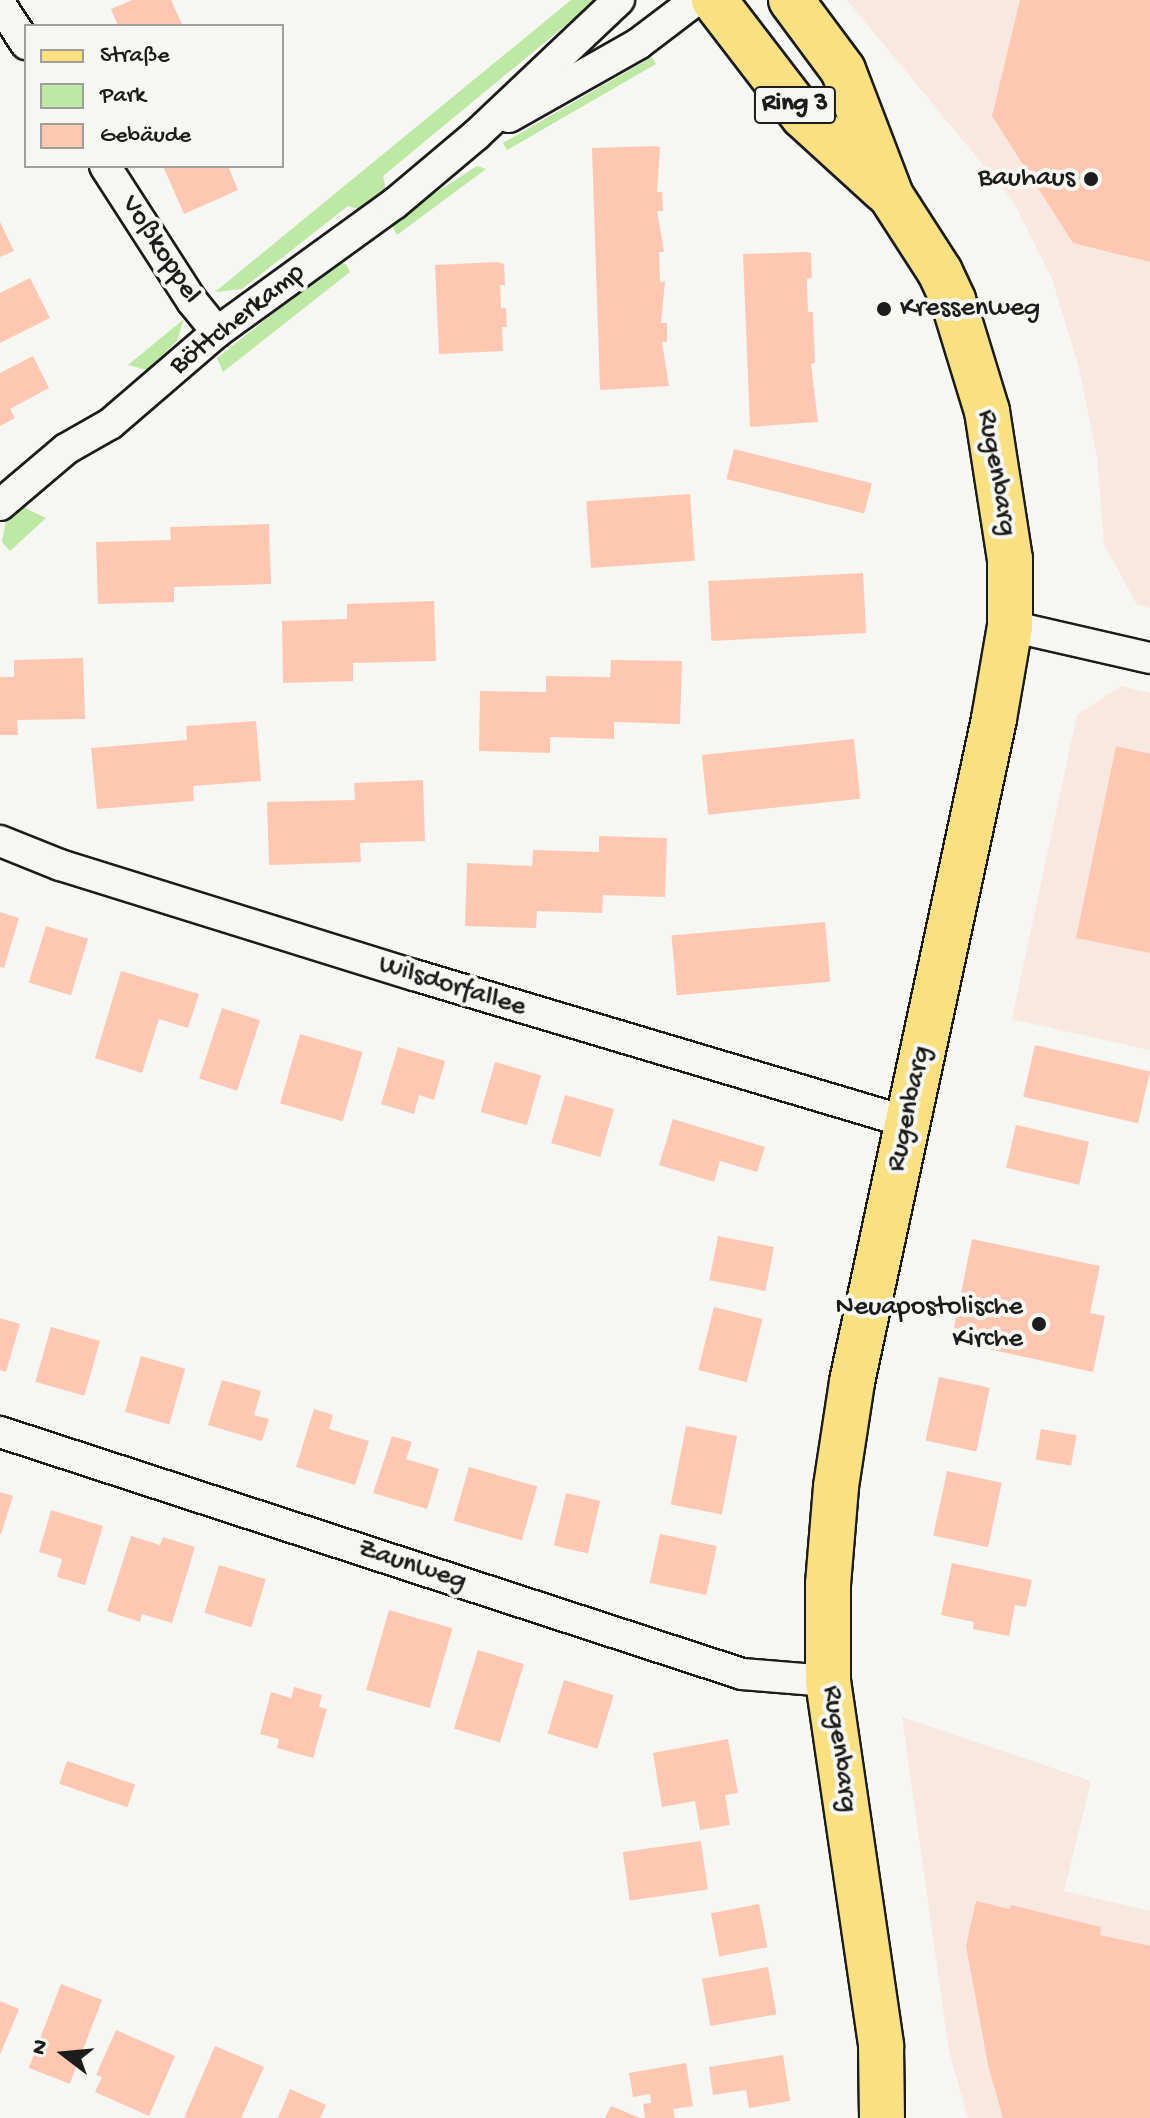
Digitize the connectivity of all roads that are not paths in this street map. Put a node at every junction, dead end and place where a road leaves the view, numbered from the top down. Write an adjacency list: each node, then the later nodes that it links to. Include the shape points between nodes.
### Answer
1 (619, 0): 7 (street, Böttcherkamp)
2 (696, 0): 7 (street, Böttcherkamp, via 638,44)
3 (714, 0): 9 (main road, Rugenbarg / Ring 3, via 803,116)
4 (791, 0): 9 (main road, Rugenbarg / Ring 3, via 843,70)
5 (0, 4): 6 (street)
6 (24, 41)
7 (476, 135): 10 (street, Böttcherkamp, via 394,204)
8 (106, 168): 10 (street, Voßkoppel)
9 (891, 196): 12 (main road, Rugenbarg / Ring 3, via 940,272 969,346 1001,487 1010,559)
10 (217, 332): 11 (street, Böttcherkamp, via 110,424 66,449)
11 (0, 505)
12 (1010, 626): 13 (street); 15 (main road, Rugenbarg / Ring 3)
13 (1150, 658)
14 (0, 841): 15 (street, Wilsdorfallee, via 60,865 414,975)
15 (907, 1122): 17 (main road, Rugenbarg / Ring 3, via 852,1382 836,1487)
16 (0, 1432): 17 (street, Zaunweg, via 742,1674)
17 (828, 1681): 18 (main road, Rugenbarg / Ring 3)
18 (881, 2046): 19 (main road, Rugenbarg / Ring 3); 20 (main road, Rugenbarg / Ring 3)
19 (882, 2118)
20 (902, 2118)

